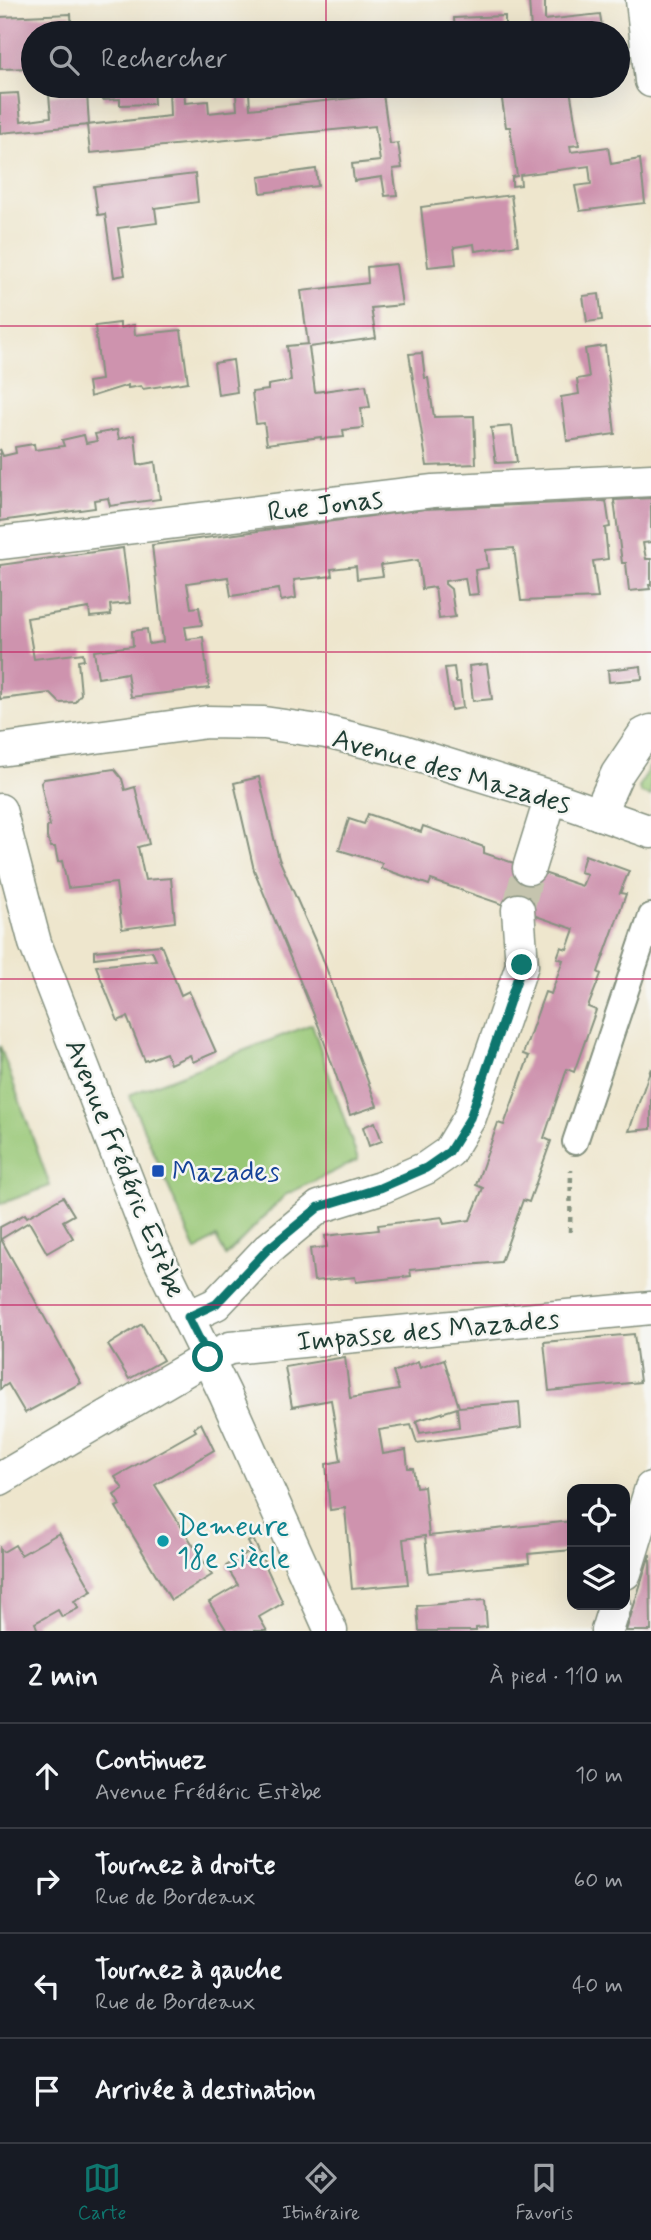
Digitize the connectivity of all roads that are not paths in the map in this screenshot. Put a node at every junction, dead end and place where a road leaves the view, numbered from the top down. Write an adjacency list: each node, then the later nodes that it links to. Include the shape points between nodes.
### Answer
1 (642, 0): 2 (street)
2 (651, 81)
3 (651, 480): 4 (street, Rue Jonas, via 433,491)
4 (0, 543)
5 (651, 731): 9 (street, via 644,734 617,774)
6 (0, 750): 7 (street, Avenue des Mazades, via 207,722 264,723 326,732 402,751)
7 (551, 797): 9 (street, Avenue des Mazades); 11 (street)
8 (0, 810): 16 (street, Avenue Frédéric Estèbe, via 35,943 152,1244)
9 (599, 814): 10 (street, Avenue des Mazades)
10 (651, 832)
11 (529, 868)
12 (518, 910): 16 (street, via 522,965 470,1118 449,1152 426,1168 380,1188 319,1207 268,1249 216,1304)
13 (651, 916): 14 (street)
14 (573, 1154)
15 (651, 1308): 17 (street, Impasse des Mazades, via 230,1348)
16 (188, 1317): 17 (street, Avenue Frédéric Estèbe)
17 (208, 1357): 18 (street, Impasse des Mazades); 22 (street, Avenue Frédéric Estèbe)
18 (0, 1479)
19 (651, 1488): 20 (street)
20 (630, 1557)
21 (613, 1610): 23 (street)
22 (331, 1631)
23 (607, 1631)

